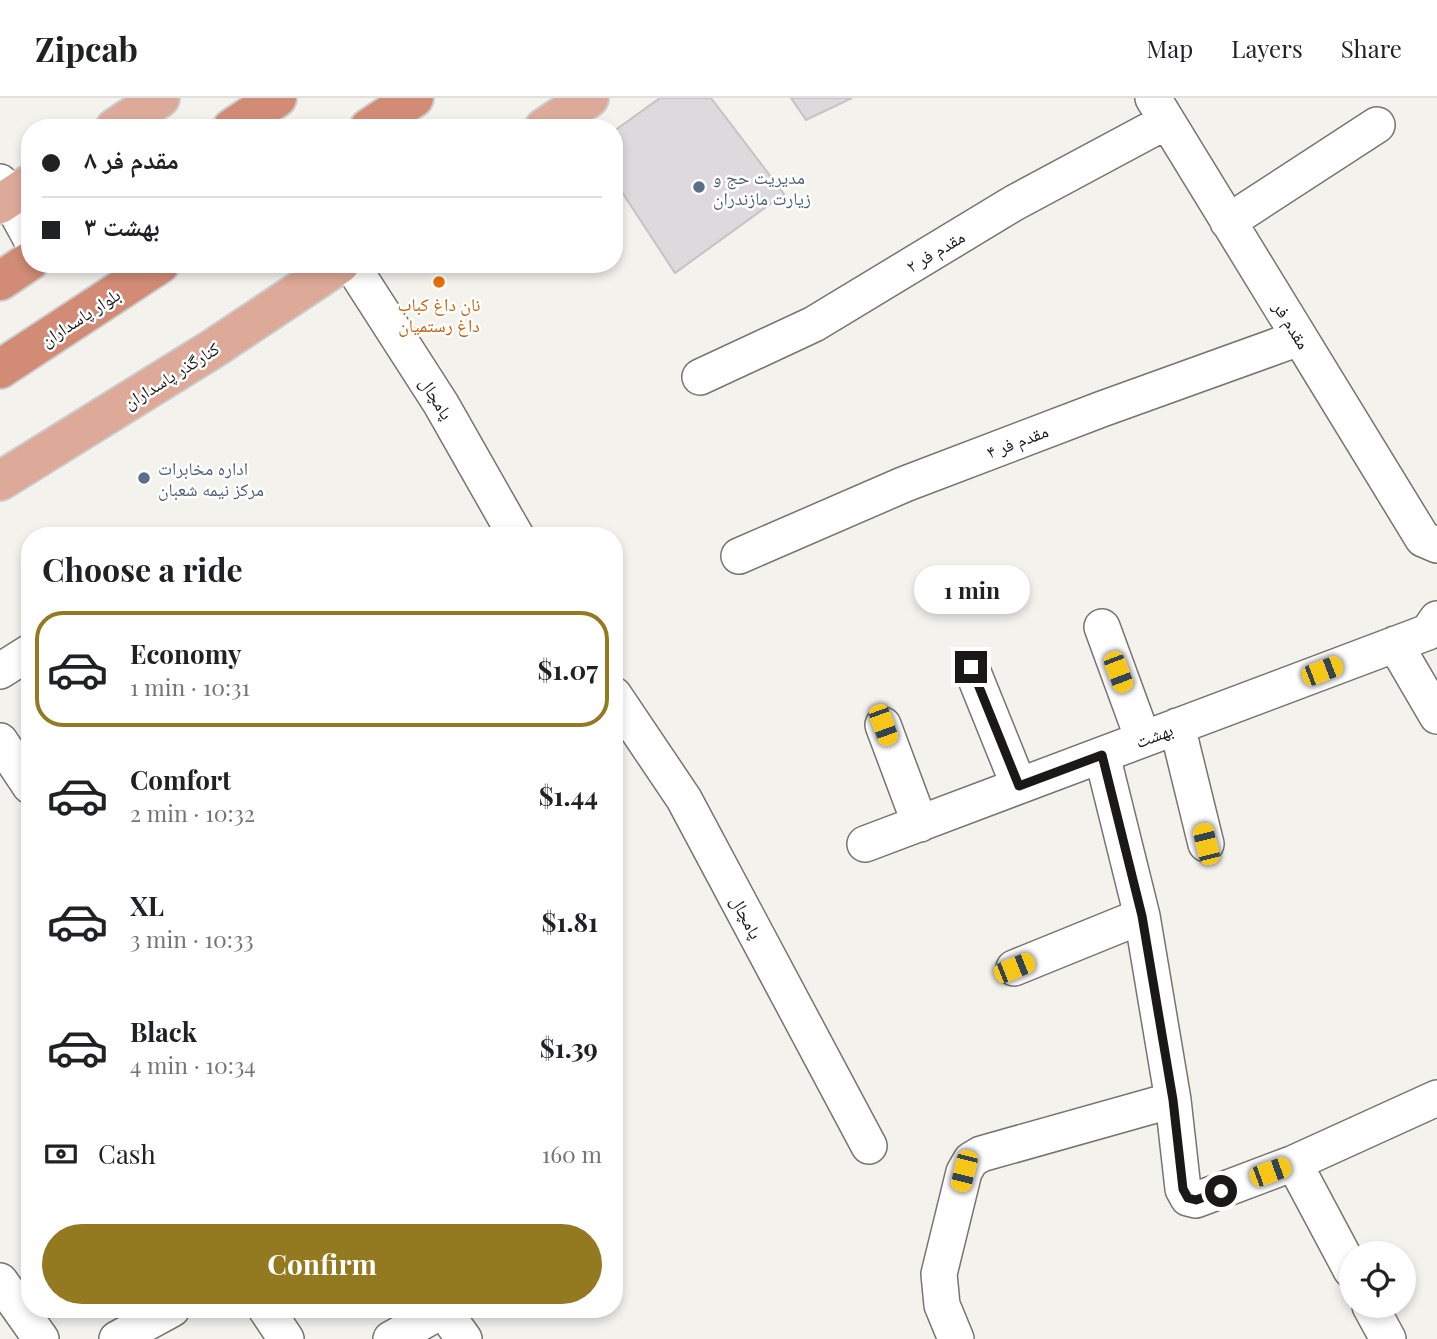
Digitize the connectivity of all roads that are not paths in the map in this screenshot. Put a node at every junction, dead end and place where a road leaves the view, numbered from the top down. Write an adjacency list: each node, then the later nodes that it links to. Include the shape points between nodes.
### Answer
1 (160, 98): 6 (main road)
2 (276, 98): 7 (highway)
3 (414, 98): 8 (highway)
4 (589, 98): 9 (main road)
5 (1160, 110): 13 (street, مقدم فر); 21 (street, مقدم فر ۲, via 814,324)
6 (128, 119)
7 (245, 119)
8 (382, 119)
9 (558, 119)
10 (1377, 125): 13 (street)
11 (9, 192): 12 (street)
12 (21, 218)
13 (1228, 222): 19 (street, مقدم فر)
14 (21, 267): 18 (highway)
15 (146, 273): 20 (highway, بلوار پاسداران)
16 (326, 273): 22 (main road, کنارگذر پاسداران)
17 (357, 273): 23 (street, پامچال, via 442,404)
18 (0, 281)
19 (1299, 338): 24 (street, مقدم فر); 25 (street, مقدم فر ۴, via 905,484)
20 (0, 369)
21 (700, 377)
22 (0, 481)
23 (511, 527)
24 (1432, 539)
25 (739, 556)
26 (1437, 619): 28 (street, بهشت, via 1428,632)
27 (1102, 627): 36 (street)
28 (1395, 644): 33 (street); 35 (street, بهشت)
29 (21, 658): 31 (street)
30 (971, 667): 40 (street)
31 (0, 671)
32 (623, 708): 48 (street, پامچال, via 684,799)
33 (1437, 716)
34 (883, 725): 41 (street)
35 (1177, 726): 36 (street, بهشت); 43 (street)
36 (1143, 739): 38 (street, بهشت)
37 (0, 741): 39 (street)
38 (1102, 755): 40 (street, بهشت); 44 (street)
39 (21, 772)
40 (1019, 786): 41 (street, بهشت)
41 (920, 824): 42 (street, بهشت)
42 (865, 844)
43 (1206, 844)
44 (1142, 916): 45 (street); 46 (street)
45 (1014, 968)
46 (1173, 1100): 49 (street, via 1183,1189 1188,1198 1196,1200); 64 (street, via 971,1160 964,1171 939,1274 942,1305)
47 (1435, 1105): 49 (street)
48 (869, 1146)
49 (1294, 1164): 50 (street)
50 (1339, 1248)
51 (0, 1281): 52 (street)
52 (21, 1311)
53 (26, 1318): 59 (street)
54 (156, 1318): 60 (street)
55 (272, 1318): 61 (street)
56 (424, 1318): 62 (street)
57 (440, 1318): 63 (street)
58 (1377, 1318): 65 (street)
59 (41, 1339)
60 (117, 1339)
61 (286, 1339)
62 (391, 1339)
63 (464, 1339)
64 (956, 1339)
65 (1388, 1339)

